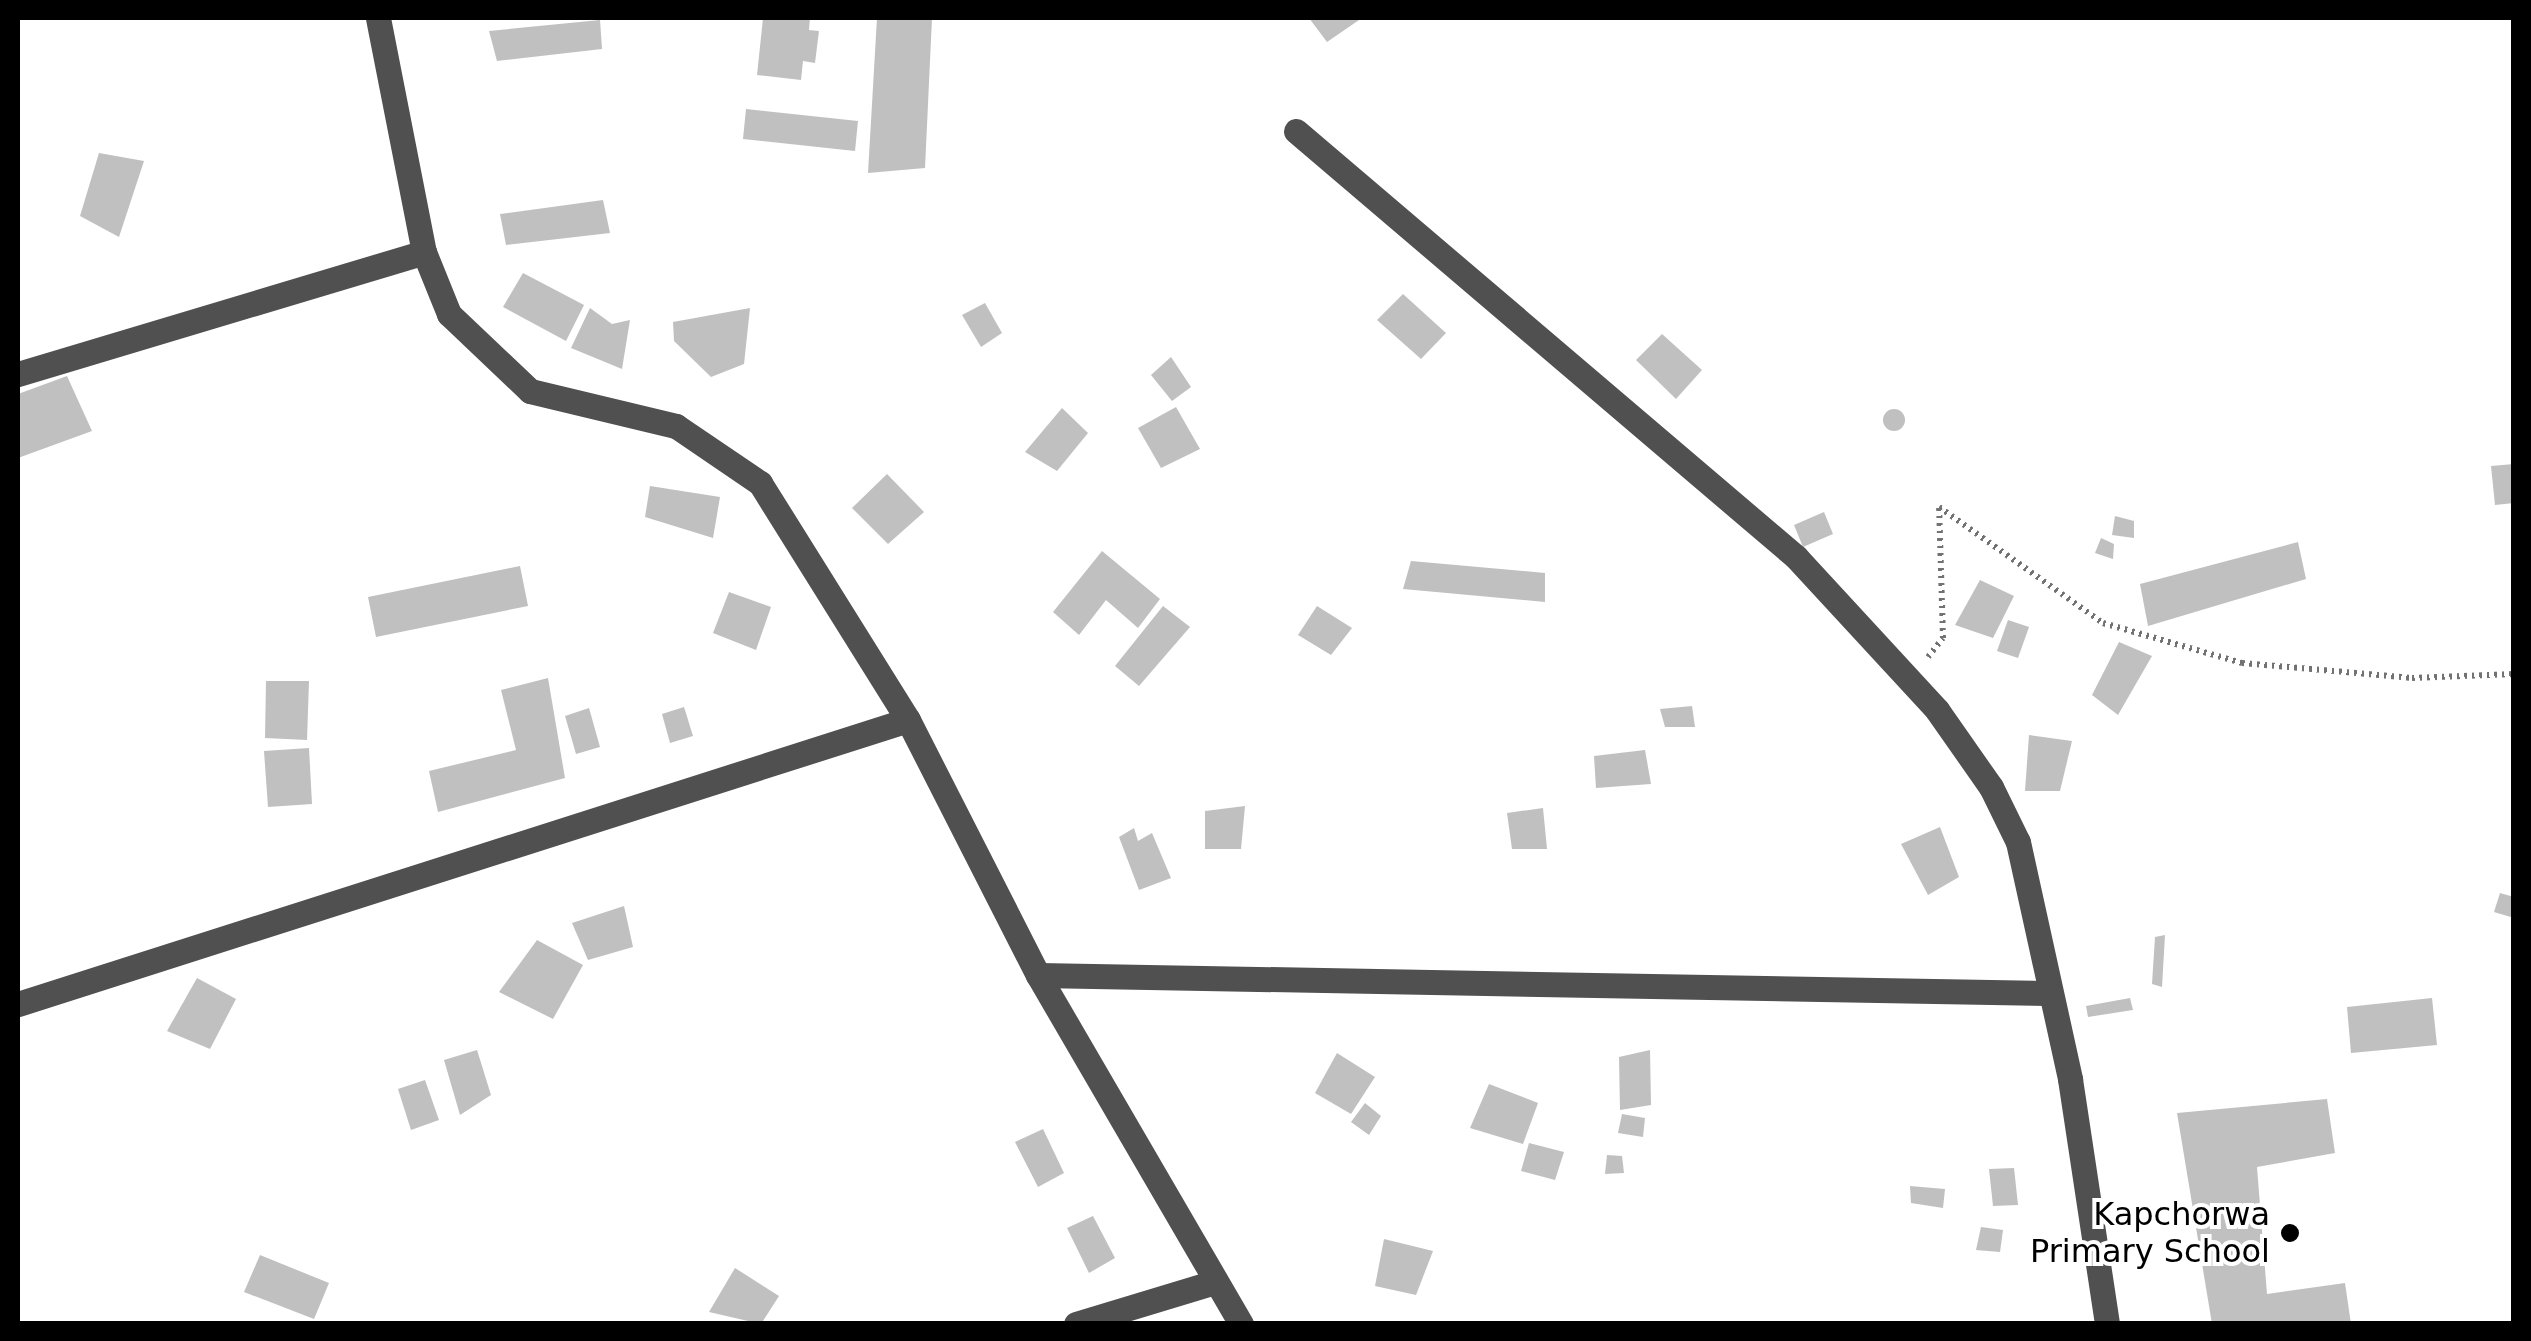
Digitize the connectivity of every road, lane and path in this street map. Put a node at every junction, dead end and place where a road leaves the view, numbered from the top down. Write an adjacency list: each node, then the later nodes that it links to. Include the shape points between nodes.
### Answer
1 (378, 18): 3 (street)
2 (1296, 131): 6 (street, via 1796,558)
3 (424, 252): 4 (street); 7 (street, via 449,314 508,377 530,391 676,426 760,483)
4 (18, 374)
5 (2514, 674): 6 (path, via 2412,678 2242,663 2103,623 1939,507 1943,638)
6 (1909, 680): 9 (street, via 1991,788 2018,842)
7 (908, 720): 8 (street); 10 (street)
8 (1038, 975): 9 (street); 11 (street)
9 (2048, 993): 14 (street)
10 (18, 1004)
11 (1215, 1282): 12 (street); 13 (street)
12 (1076, 1324)
13 (1241, 1324)
14 (2107, 1324)

